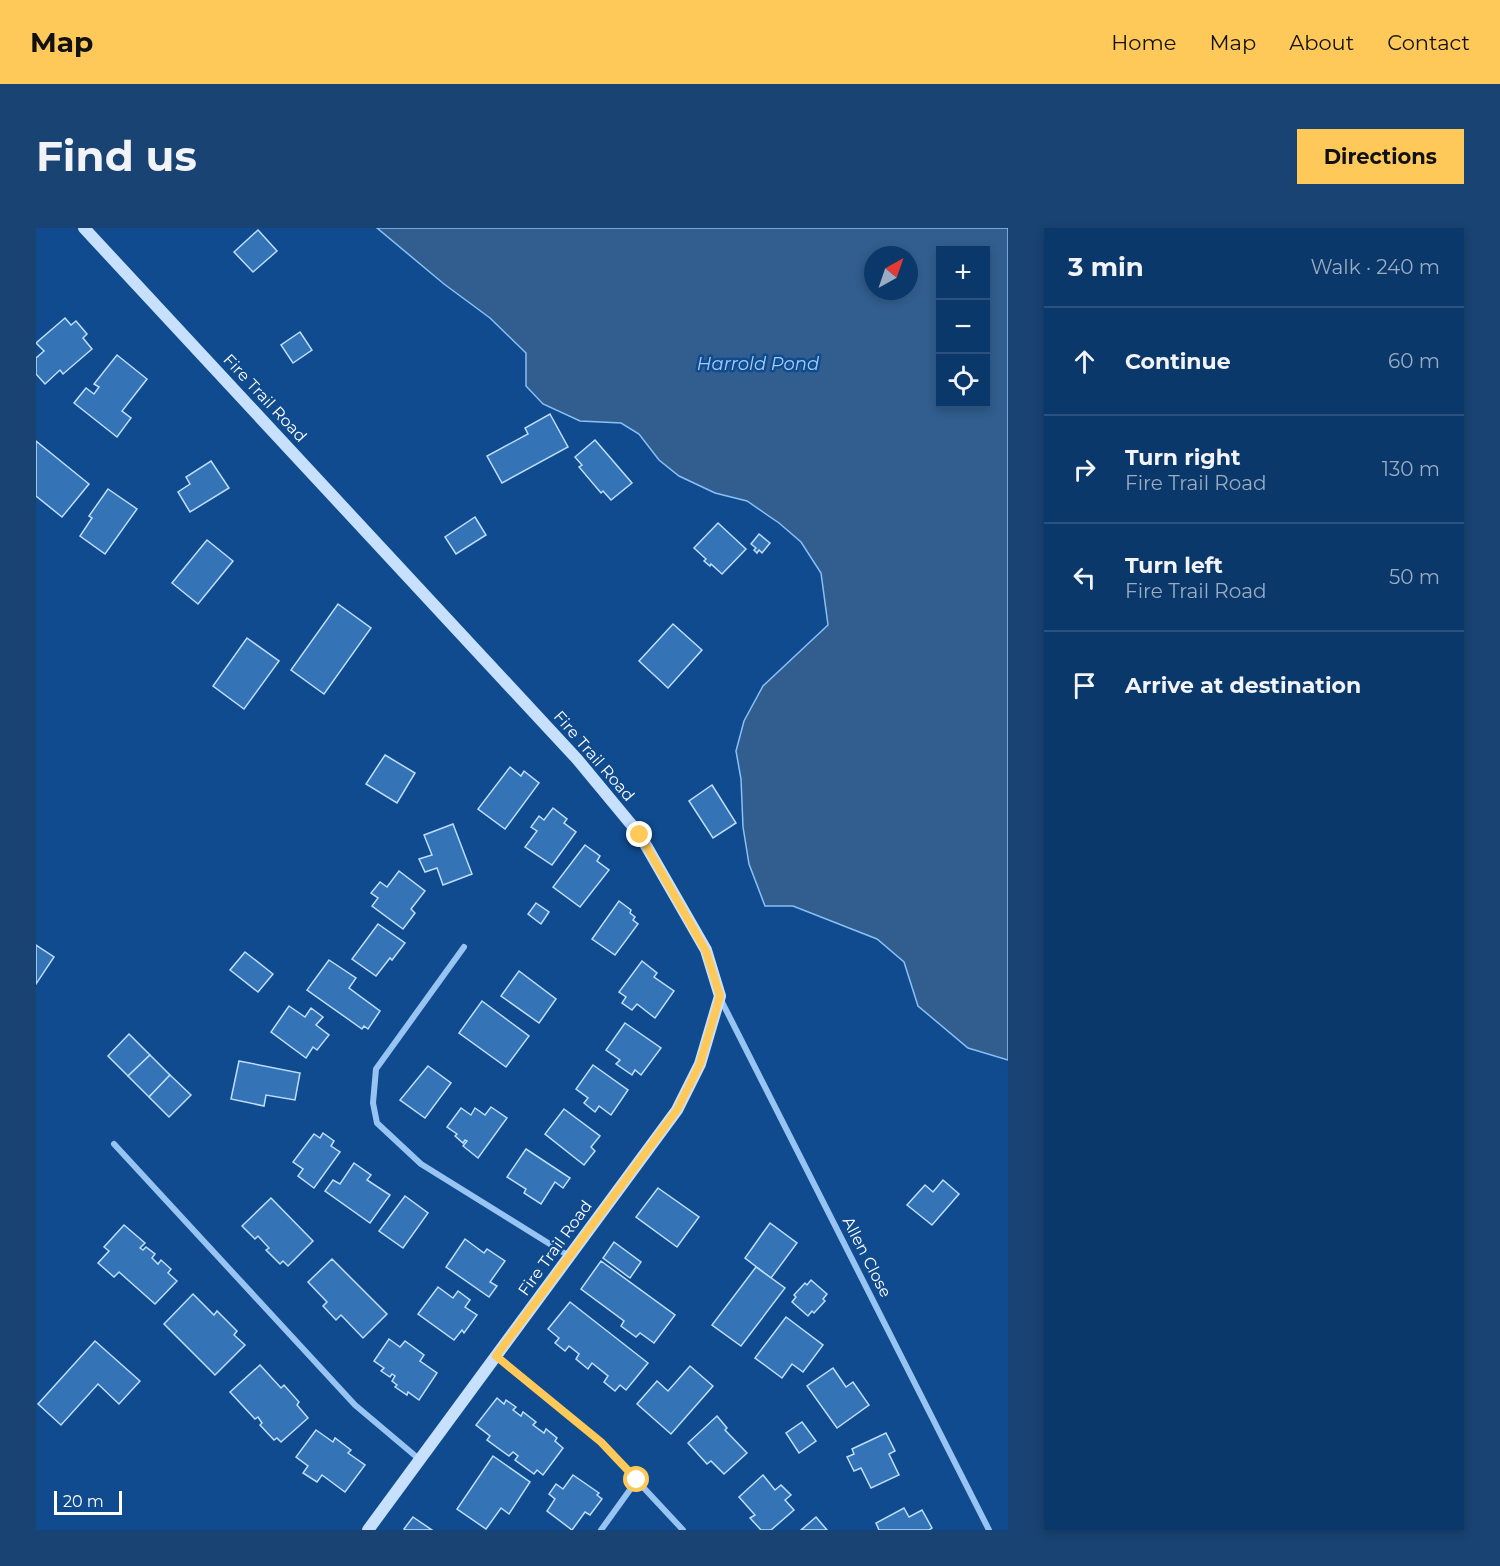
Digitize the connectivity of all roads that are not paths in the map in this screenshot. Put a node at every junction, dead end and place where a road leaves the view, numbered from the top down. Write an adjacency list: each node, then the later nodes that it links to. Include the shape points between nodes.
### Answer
1 (84, 228): 3 (street, Fire Trail Road, via 578,759 640,835 706,951)
2 (464, 947): 5 (street, via 376,1069 373,1103 377,1123 421,1164)
3 (720, 996): 5 (street, Fire Trail Road, via 700,1064 677,1110); 12 (street, Allen Close)
4 (114, 1144): 7 (street, via 355,1406)
5 (569, 1256): 6 (street, Fire Trail Road)
6 (496, 1356): 7 (street, Fire Trail Road); 8 (street, via 601,1442)
7 (419, 1459): 9 (street, Fire Trail Road)
8 (637, 1480): 10 (street); 11 (street)
9 (368, 1530)
10 (601, 1530)
11 (683, 1530)
12 (989, 1530)

